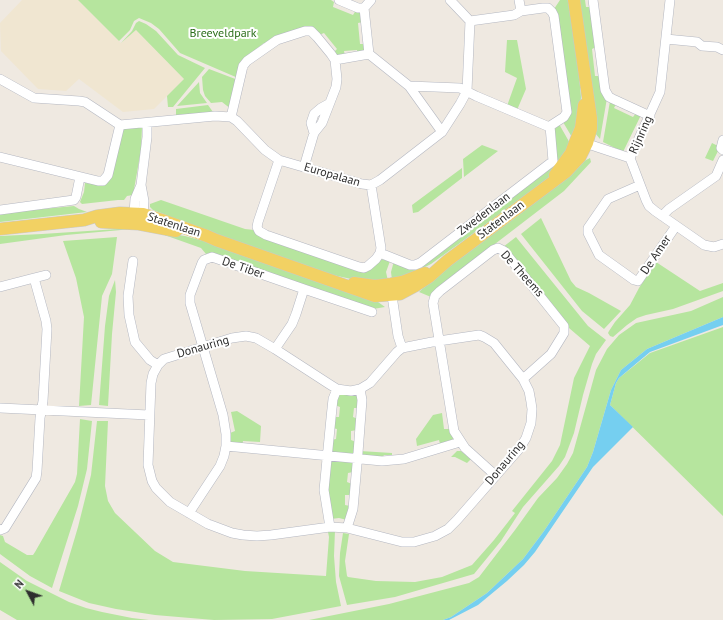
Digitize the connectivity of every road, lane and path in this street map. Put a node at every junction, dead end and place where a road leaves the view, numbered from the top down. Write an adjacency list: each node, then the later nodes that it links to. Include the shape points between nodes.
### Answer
1 (339, 0): 8 (street)
2 (371, 0): 8 (street)
3 (450, 0): 10 (street)
4 (519, 0): 9 (street)
5 (574, 0): 25 (main road, Statenlaan, via 591,118 591,128)
6 (593, 0): 18 (street, via 605,90 613,99)
7 (670, 0): 11 (street, Rijnring)
8 (364, 8): 13 (street)
9 (521, 11): 10 (street, via 514,15); 22 (street, via 548,8 554,16 567,112)
10 (470, 21): 17 (street, Europalaan)
11 (666, 39): 12 (street, via 697,42 702,46); 18 (street, Rijnring, via 660,92)
12 (723, 50)
13 (369, 54): 14 (street); 16 (street)
14 (335, 60): 19 (street, via 311,31 277,40 243,66); 31 (street, via 336,87 322,123 314,132)
15 (0, 78): 21 (street, via 34,98 85,102)
16 (409, 86): 17 (street, via 460,88); 23 (street)
17 (467, 92): 22 (street); 23 (street, Europalaan)
18 (650, 116): 28 (street, Rijnring)
19 (231, 117): 20 (street, via 215,116); 29 (street, Europalaan)
20 (147, 123): 21 (street); 37 (street, via 141,186 144,201)
21 (120, 125): 32 (street, via 106,179 98,182)
22 (550, 126): 41 (street, Zwedenlaan, via 553,161 420,263 410,265)
23 (442, 132): 34 (street, Europalaan)
24 (723, 140): 26 (street)
25 (582, 142): 28 (street); 47 (main road, Statenlaan, via 580,157 566,172 447,261 402,282)
26 (723, 150)
27 (0, 157): 32 (street)
28 (630, 158): 33 (street, Rijnring)
29 (279, 160): 31 (street, Europalaan); 41 (street, via 258,222 259,231 364,268)
30 (723, 160): 36 (street, via 716,176)
31 (304, 167): 34 (street, Europalaan)
32 (80, 177): 35 (street, via 74,200)
33 (640, 185): 36 (street, Rijnring, via 649,206); 38 (street, De Amer, via 608,199 588,228 588,234 601,257 638,281)
34 (371, 186): 41 (street)
35 (0, 210)
36 (662, 216): 38 (street, Rijnring)
37 (139, 217): 39 (main road, Statenlaan, via 118,222 84,220); 47 (main road, Statenlaan, via 321,276)
38 (676, 226): 40 (street, Rijnring, via 704,245 714,247)
39 (2, 228)
40 (723, 244)
41 (380, 253)
42 (133, 261): 53 (street, via 128,296 132,334 135,342 150,360)
43 (46, 275): 44 (street)
44 (34, 278): 45 (street); 58 (street, via 46,321)
45 (0, 288)
46 (304, 289): 48 (street); 50 (street, De Tiber, via 212,257 207,258 202,263 190,295); 52 (street, via 292,324)
47 (391, 290): 51 (street)
48 (372, 312)
49 (439, 341): 51 (street, Donauring); 54 (street, Donauring, via 484,337 494,344); 54 (street, De Theems, via 433,303 435,296 498,248 504,251 564,326 564,333 551,354); 60 (street, via 451,420)
50 (202, 346): 52 (street, Donauring, via 246,336 256,338); 53 (street, Donauring, via 164,359); 61 (street, via 226,425)
51 (402, 348): 56 (street, via 370,383)
52 (275, 349): 55 (street, Donauring)
53 (158, 365): 59 (street, Donauring, via 153,374)
54 (523, 379): 64 (street, Donauring, via 531,402 531,423 520,448)
55 (337, 389): 56 (street); 62 (street, via 332,405)
56 (360, 389): 63 (street, via 362,400)
57 (0, 408): 58 (street)
58 (42, 410): 59 (street); 68 (street, via 36,478 5,528)
59 (149, 415): 65 (street, Donauring, via 150,476 165,498)
60 (460, 442): 63 (street, via 404,459); 64 (street)
61 (226, 446): 62 (street); 65 (street, via 220,466)
62 (327, 456): 63 (street); 66 (street, via 324,490)
63 (357, 459): 67 (street, via 353,509)
64 (495, 475): 67 (street, Donauring, via 448,529 431,538 402,542)
65 (189, 513): 66 (street, Donauring, via 219,529 242,535 271,535)
66 (330, 526): 67 (street, Donauring)
67 (347, 528)
68 (0, 530)

